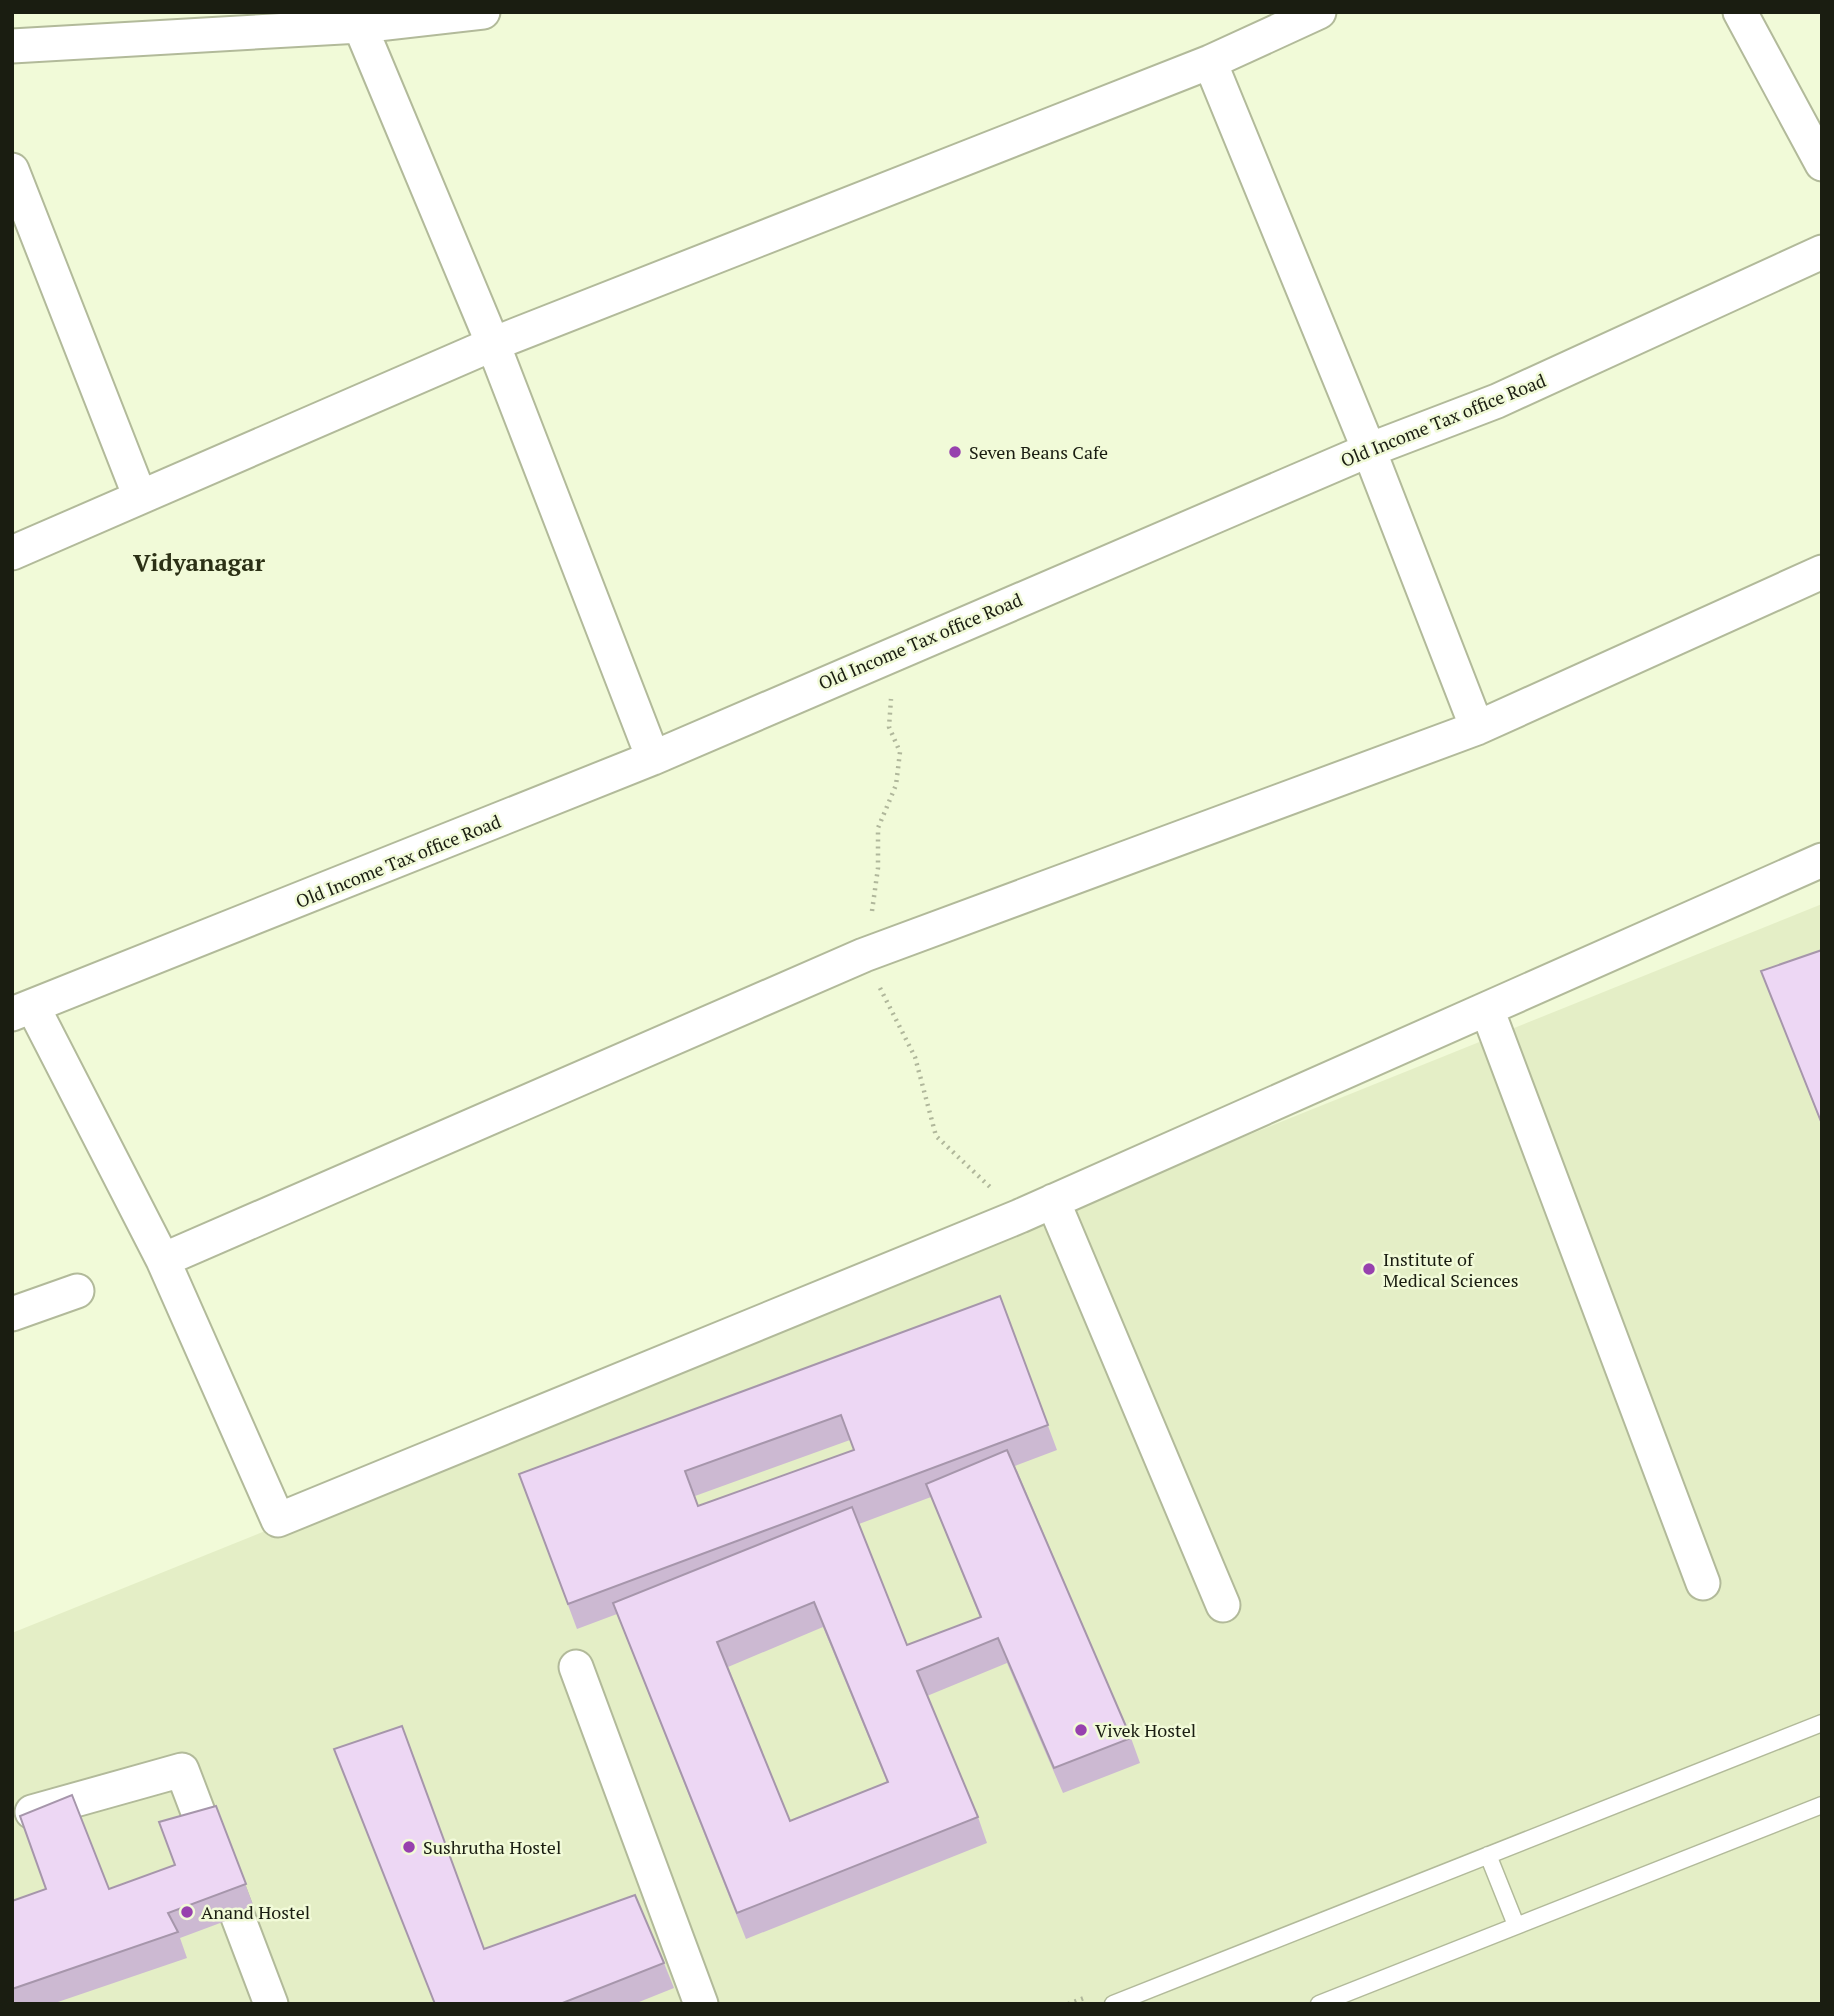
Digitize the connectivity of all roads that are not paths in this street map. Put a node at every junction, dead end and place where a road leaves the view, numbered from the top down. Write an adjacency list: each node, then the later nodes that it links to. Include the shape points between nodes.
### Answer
1 (483, 12): 4 (street)
2 (1318, 12): 6 (street)
3 (1740, 12): 7 (street)
4 (360, 26): 5 (street); 10 (street)
5 (12, 46)
6 (1210, 62): 10 (street); 11 (street)
7 (1822, 164)
8 (12, 170): 12 (street)
9 (1822, 252): 11 (street, Old Income Tax office Road, via 1497,401)
10 (493, 344): 12 (street); 16 (street)
11 (1368, 450): 15 (street); 16 (street, Old Income Tax office Road)
12 (140, 497): 13 (street)
13 (12, 553)
14 (1822, 572): 15 (street)
15 (1477, 728): 21 (street, via 863,955)
16 (653, 758): 19 (street, Old Income Tax office Road)
17 (1822, 860): 18 (street)
18 (1487, 1009): 20 (street); 24 (street)
19 (22, 1010): 21 (street)
20 (1053, 1202): 21 (street, via 278,1520); 25 (street)
21 (163, 1260)
22 (77, 1291): 23 (street)
23 (12, 1314)
24 (1703, 1583)
25 (1223, 1605)
26 (576, 1667): 33 (street)
27 (1822, 1723): 30 (lane)
28 (1822, 1805): 31 (lane)
29 (32, 1812): 32 (street, via 181,1770)
30 (1488, 1854): 31 (lane); 34 (lane)
31 (1516, 1925): 35 (lane)
32 (271, 2004)
33 (701, 2004)
34 (1113, 2004)
35 (1319, 2004)

